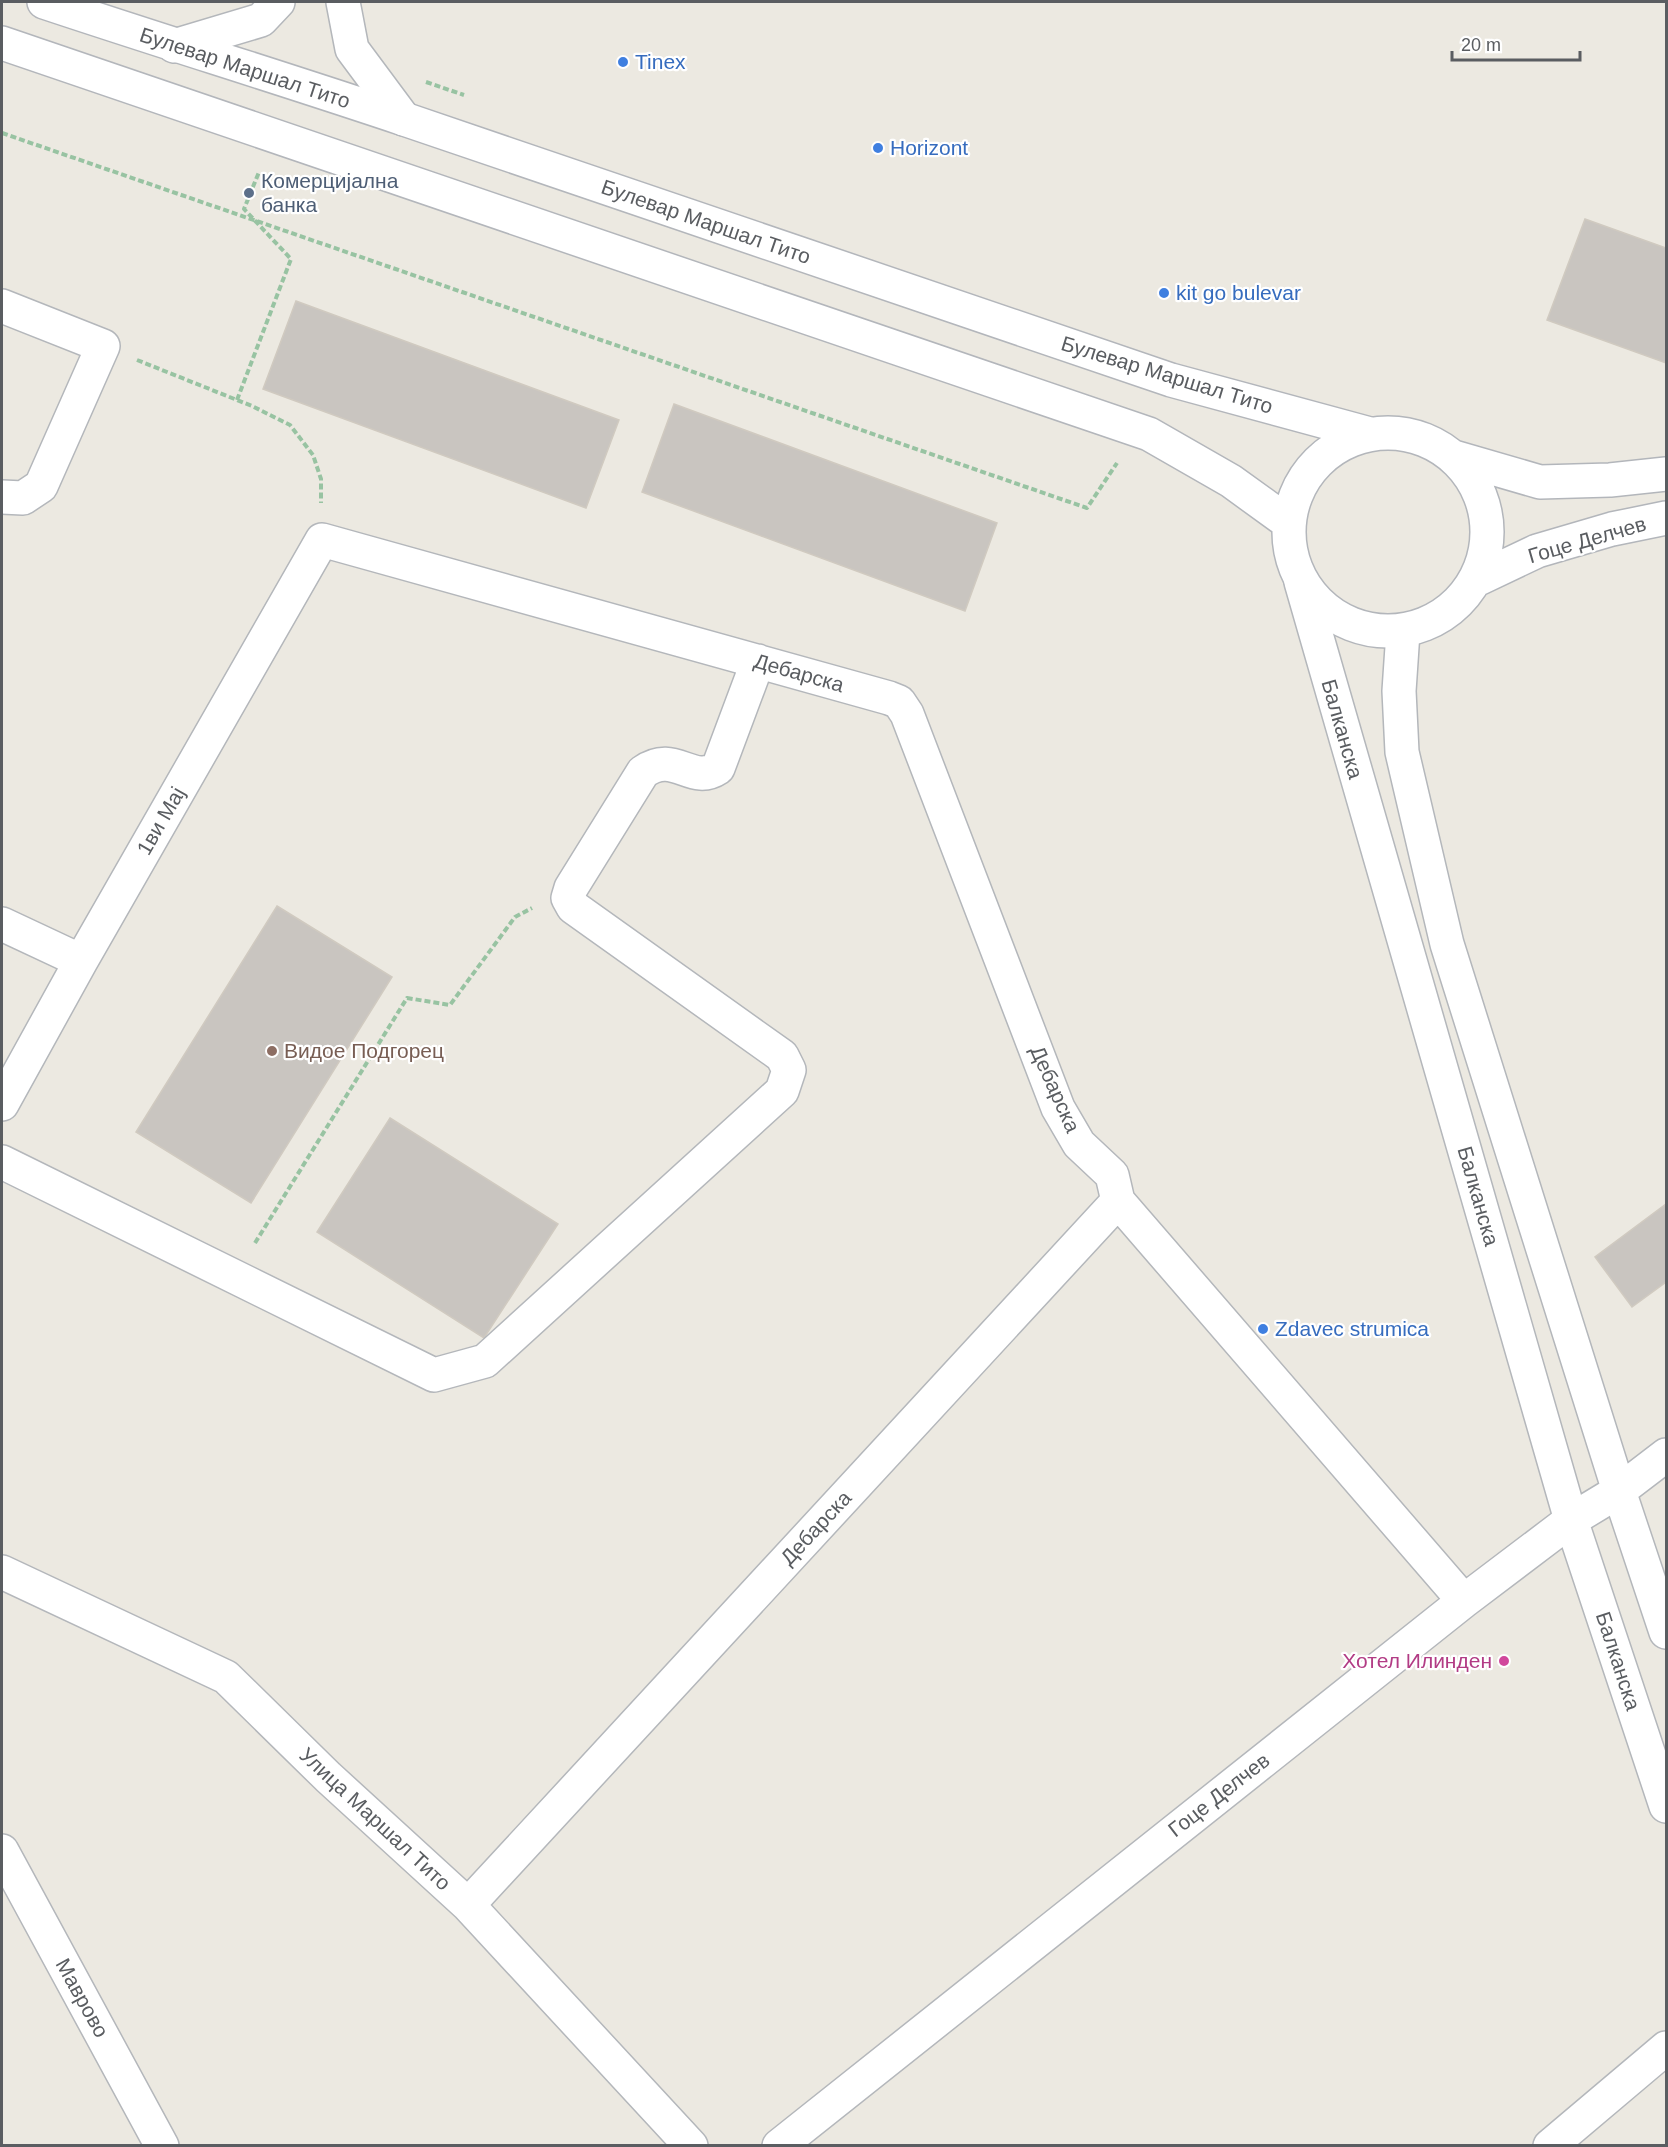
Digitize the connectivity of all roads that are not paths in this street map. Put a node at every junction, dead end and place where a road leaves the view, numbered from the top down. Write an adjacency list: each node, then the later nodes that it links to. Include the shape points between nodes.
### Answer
1 (44, 2): 5 (street, Булевар Маршал Тито)
2 (278, 2): 5 (street, via 261,20)
3 (343, 2): 6 (street, via 352,49)
4 (2, 43): 13 (street, via 1149,434 1231,481)
5 (174, 46): 6 (street, Булевар Маршал Тито)
6 (404, 119): 8 (street, Булевар Маршал Тито, via 1171,380)
7 (2, 306): 11 (street, via 103,346 41,486 23,498)
8 (1370, 434): 9 (street, via 1394,433 1424,439); 13 (street, via 1342,444 1323,457 1301,484)
9 (1454, 457): 10 (street, via 1539,482); 15 (street, via 1478,487 1488,519 1488,541)
10 (1666, 474)
11 (2, 497)
12 (1666, 518): 15 (street, Гоце Делчев, via 1537,551)
13 (1288, 523): 16 (street, via 1291,556)
14 (322, 540): 18 (street, Дебарска); 20 (street, 1ви Мај)
15 (1476, 580): 17 (street, via 1456,606 1433,622)
16 (1301, 582): 17 (street, via 1320,606 1353,626); 26 (street, Балканска)
17 (1403, 632): 25 (street, via 1399,691 1402,752 1444,933)
18 (758, 661): 22 (street, via 718,768 711,773 699,773 664,763 643,772 568,898 573,908 782,1056 789,1070 782,1091 485,1361 434,1375); 23 (street, Дебарска, via 899,702 907,714 1058,1108 1079,1144 1112,1175)
19 (2, 924): 20 (street)
20 (81, 961): 21 (street, 1ви Мај)
21 (2, 1104)
22 (2, 1162)
23 (1118, 1201): 28 (street); 32 (street, Дебарска)
24 (1666, 1455): 25 (street, Гоце Делчев)
25 (1619, 1491): 26 (street, Гоце Делчев); 29 (street)
26 (1571, 1520): 28 (street, Гоце Делчев); 30 (street, Балканска)
27 (2, 1572): 32 (street, Улица Маршал Тито, via 226,1677)
28 (1464, 1601): 36 (street, Гоце Делчев)
29 (1666, 1632)
30 (1666, 1806)
31 (2, 1851): 34 (street, Маврово)
32 (468, 1905): 35 (street, Улица Маршал Тито)
33 (1666, 2048): 37 (street)
34 (162, 2145)
35 (691, 2145)
36 (779, 2145)
37 (1550, 2145)

